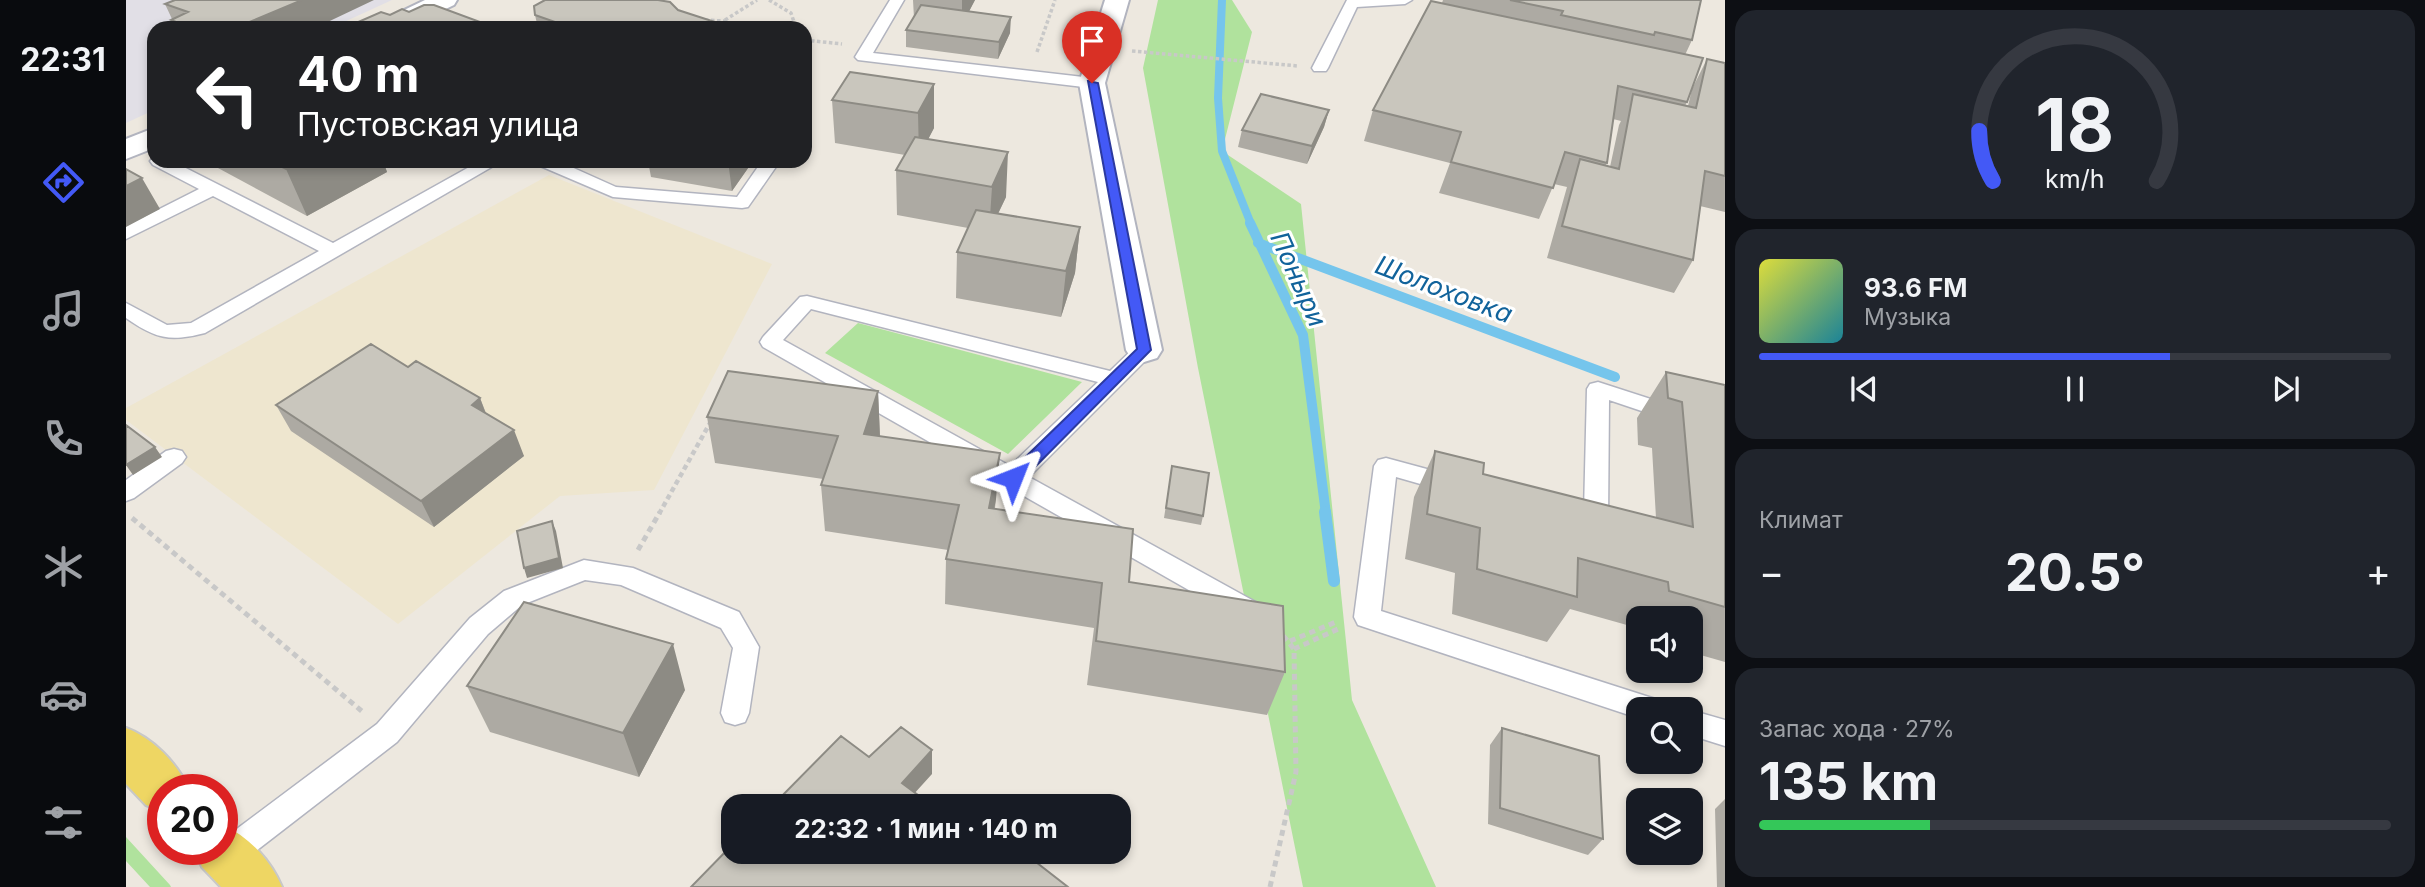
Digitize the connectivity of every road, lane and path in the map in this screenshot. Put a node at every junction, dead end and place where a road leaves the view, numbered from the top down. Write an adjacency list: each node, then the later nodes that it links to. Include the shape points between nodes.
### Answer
1 (445, 0): 8 (street)
2 (757, 0): 10 (path)
3 (769, 0): 11 (path, via 788,10)
4 (897, 0): 15 (lane, via 863,57)
5 (1055, 0): 13 (path)
6 (1117, 0): 12 (street)
7 (1405, 0): 14 (lane, via 1352,3)
8 (401, 21)
9 (700, 21): 10 (path)
10 (724, 21)
11 (796, 21)
12 (1103, 48): 14 (path); 15 (street)
13 (1038, 49)
14 (1320, 68)
15 (1092, 83): 24 (street)
16 (172, 168): 20 (lane)
17 (473, 168): 22 (lane)
18 (560, 168): 19 (lane, via 613,192 742,203)
19 (766, 168)
20 (212, 189): 21 (lane); 22 (lane)
21 (126, 233)
22 (333, 251): 23 (lane, via 198,328 177,334 162,332)
23 (126, 309)
24 (1144, 350): 25 (lane)
25 (1114, 379): 29 (lane); 29 (lane, via 807,302 770,342)
26 (710, 422): 34 (path)
27 (1725, 431): 33 (lane, via 1598,389 1596,523)
28 (174, 457): 31 (lane)
29 (1013, 478): 36 (lane)
30 (1478, 491): 35 (lane, via 1386,466)
31 (126, 492)
32 (126, 513): 42 (path)
33 (1570, 515)
34 (624, 575): 40 (lane, via 730,620 746,647); 42 (lane, via 584,570 513,598 479,626)
35 (1360, 619): 37 (path, via 1345,618); 38 (path); 39 (lane)
36 (1267, 621): 37 (path)
37 (1290, 641): 38 (path)
38 (1294, 649): 47 (path, via 1296,772)
39 (1626, 702)
40 (736, 713)
41 (1703, 726): 43 (lane)
42 (387, 733): 46 (lane)
43 (1725, 733)
44 (126, 750): 45 (main road)
45 (149, 774)
46 (238, 861)
47 (1270, 887)

